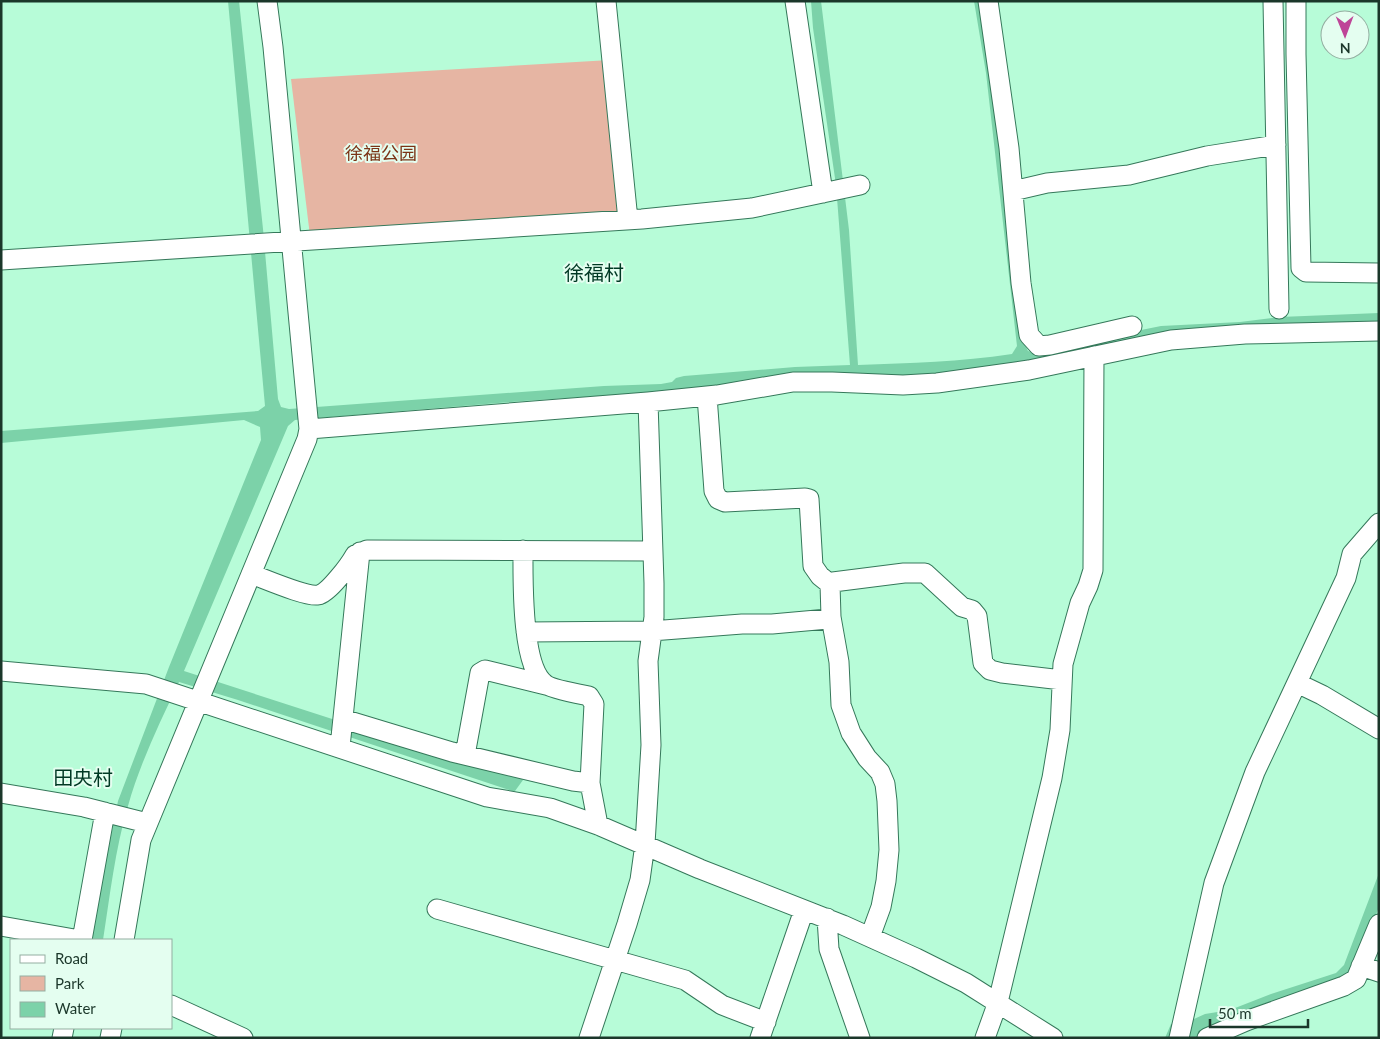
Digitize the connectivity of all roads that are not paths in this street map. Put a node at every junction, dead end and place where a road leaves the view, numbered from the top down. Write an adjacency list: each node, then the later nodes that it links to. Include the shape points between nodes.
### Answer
1 (606, 1): 11 (street)
2 (795, 1): 10 (street)
3 (988, 1): 9 (street)
4 (1273, 1): 7 (street)
5 (1296, 1): 14 (street, via 1301,268 1306,272)
6 (272, 2): 12 (street)
7 (1276, 145): 9 (street, via 1207,156 1129,175 1046,183); 15 (street)
8 (860, 185): 10 (street)
9 (1013, 190): 16 (street, via 1021,283 1030,335 1039,346)
10 (823, 193): 11 (street, via 752,208)
11 (628, 220): 12 (street)
12 (292, 241): 13 (street); 21 (street)
13 (1, 260)
14 (1379, 273)
15 (1280, 308)
16 (1132, 326)
17 (1379, 331): 18 (street, via 1246,334 1171,340)
18 (1094, 356): 19 (street, via 982,378 937,383 793,382); 32 (street, via 1093,570 1071,633)
19 (706, 396): 20 (street); 27 (street, via 714,491 718,499 726,502 809,499 813,566)
20 (648, 402): 21 (street); 24 (street)
21 (309, 429): 26 (street)
22 (1379, 523): 33 (street, via 1352,554 1346,578)
23 (523, 550): 24 (street); 25 (street); 30 (street)
24 (653, 551): 29 (street, via 654,617)
25 (360, 552): 26 (street, via 325,592 317,595); 36 (street)
26 (251, 574): 35 (street)
27 (830, 584): 28 (street); 32 (street, via 904,572 924,573 977,616 983,663 990,670)
28 (831, 617): 29 (street, via 828,620); 51 (street, via 839,662 841,705 851,732 885,784 889,850 886,881)
29 (651, 631): 30 (street); 45 (street, via 648,661 651,745)
30 (526, 632): 34 (street, via 531,658)
31 (1, 671): 35 (street, via 146,684)
32 (1062, 680): 57 (street, via 1060,730 1052,778)
33 (1297, 683): 37 (street); 65 (street, via 1255,772 1214,883)
34 (546, 685): 39 (street, via 485,670 480,673); 40 (street, via 589,696 594,704)
35 (199, 700): 38 (street); 43 (street)
36 (343, 719): 38 (street); 39 (street)
37 (1379, 729)
38 (340, 748): 44 (street, via 487,797 550,808)
39 (465, 755): 40 (street)
40 (590, 783): 44 (street)
41 (1, 793): 42 (street)
42 (105, 812): 43 (street); 53 (street)
43 (147, 823): 54 (street, via 141,840)
44 (598, 825): 45 (street)
45 (646, 844): 47 (street); 55 (street, via 640,880)
46 (437, 909): 55 (street)
47 (804, 910): 48 (street); 59 (street)
48 (827, 918): 51 (street); 62 (street, via 829,949)
49 (1379, 924): 56 (street)
50 (1, 926): 52 (street)
51 (870, 937): 57 (street, via 925,962)
52 (75, 939)
53 (81, 939)
54 (124, 939)
55 (615, 960): 59 (street, via 685,980); 61 (street)
56 (1370, 969): 66 (street, via 1344,986 1246,1020)
57 (998, 1002): 63 (street); 64 (street)
58 (172, 1005): 60 (street)
59 (763, 1030)
60 (243, 1038)
61 (589, 1038)
62 (860, 1038)
63 (985, 1038)
64 (1053, 1038)
65 (1179, 1038)
66 (1207, 1038)

